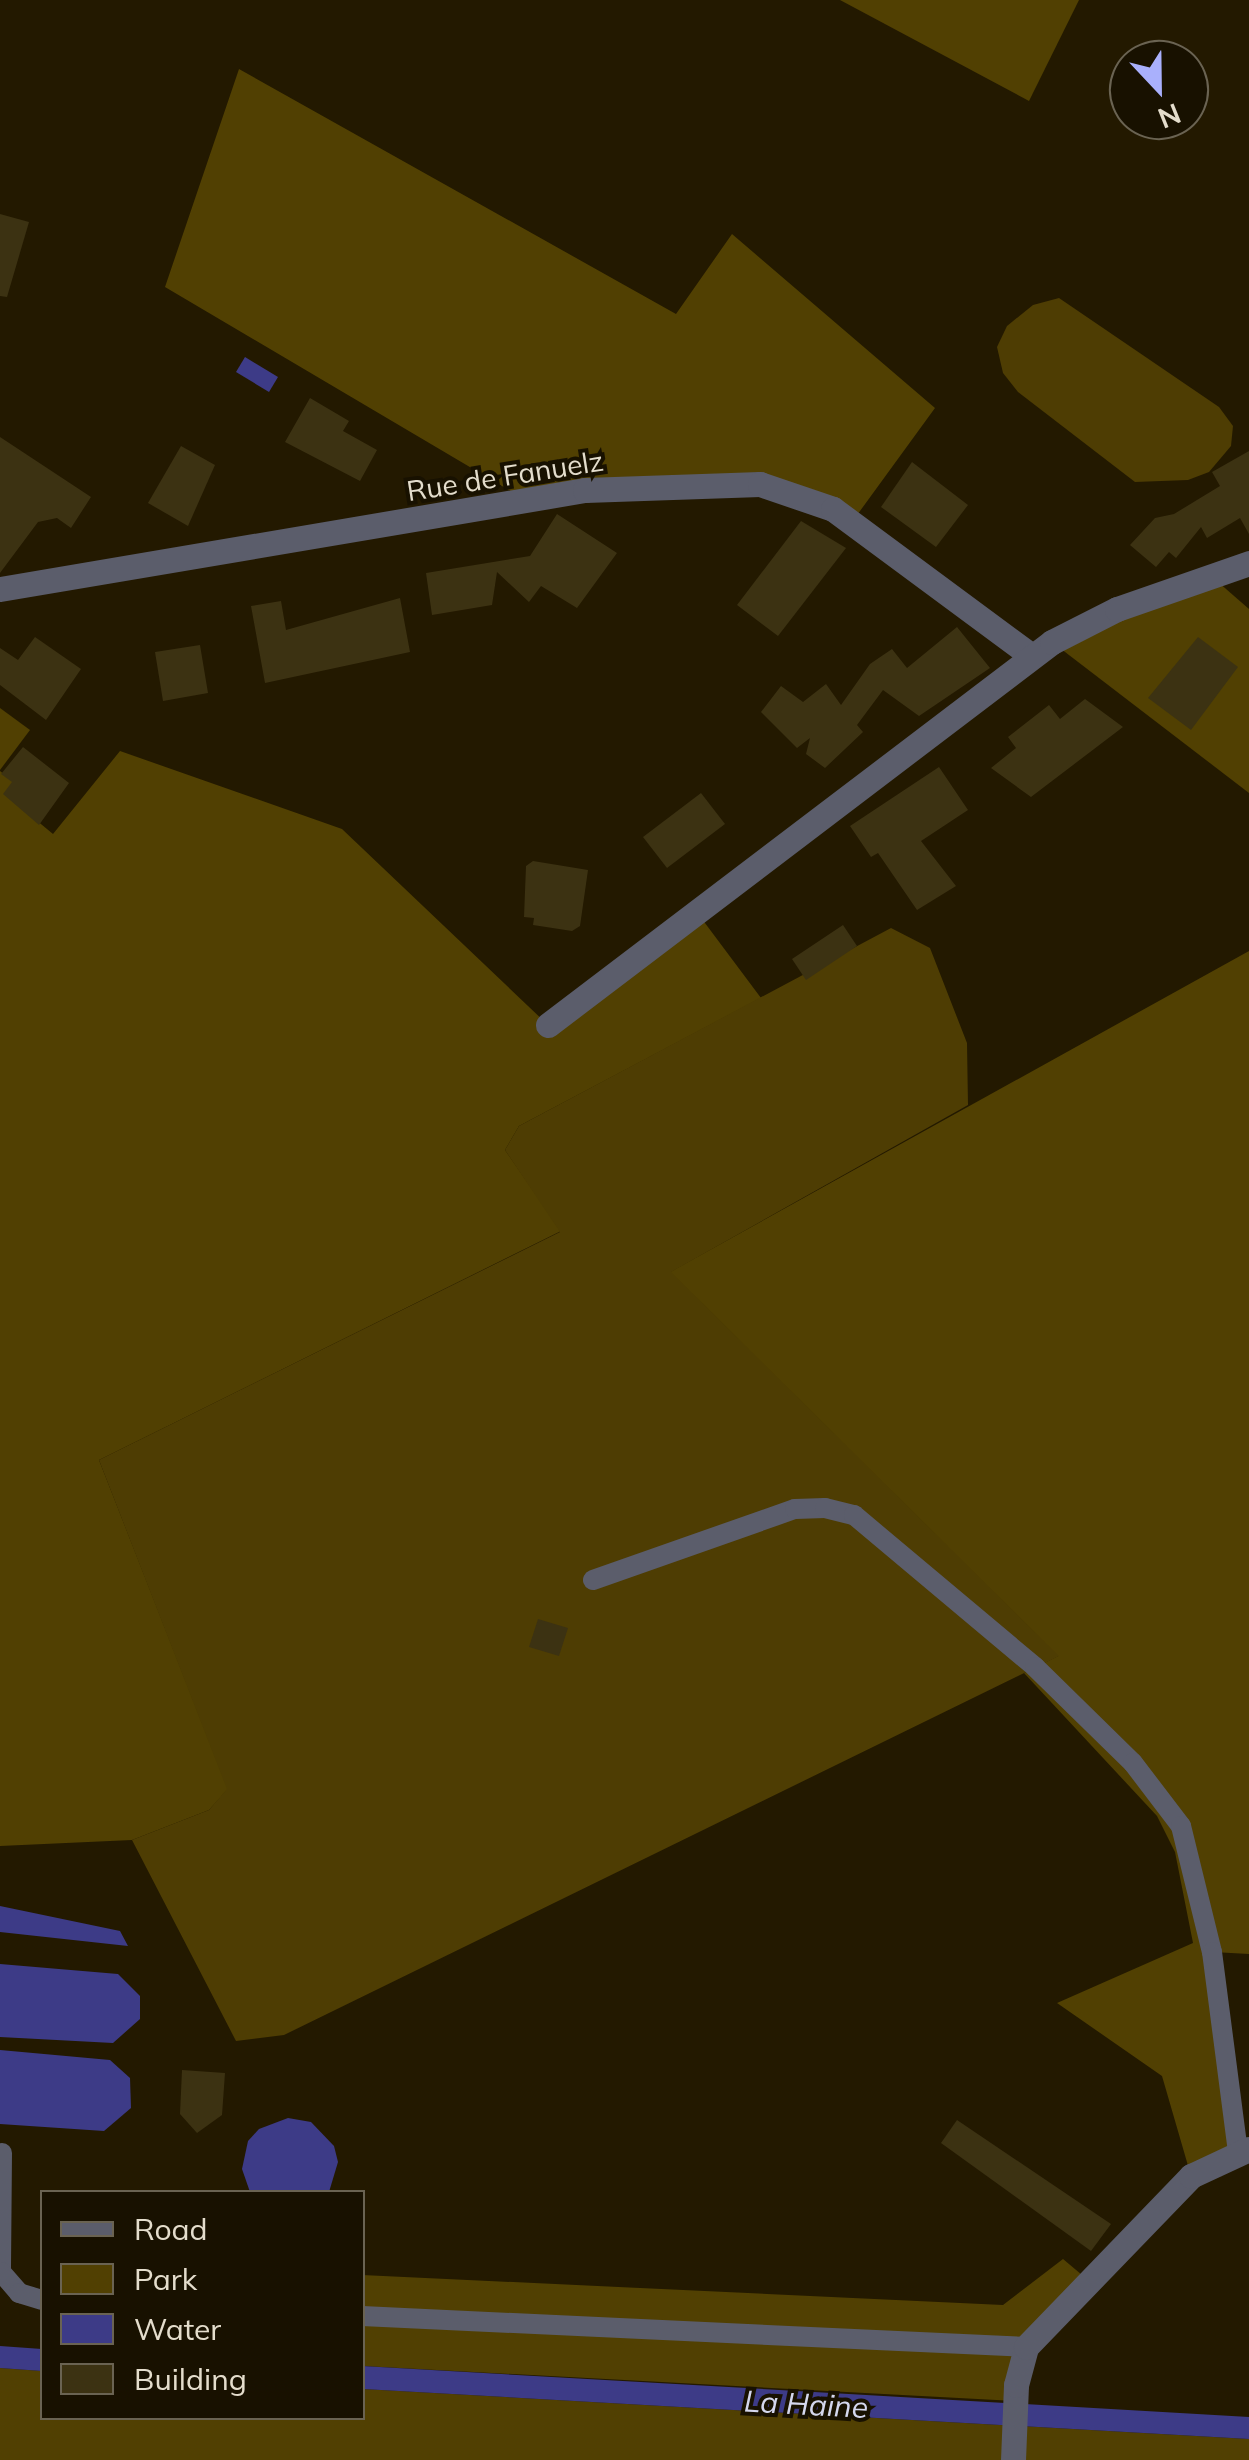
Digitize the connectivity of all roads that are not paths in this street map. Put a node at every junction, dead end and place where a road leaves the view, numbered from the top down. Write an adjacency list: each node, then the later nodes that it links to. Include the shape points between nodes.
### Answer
1 (1249, 563): 3 (street, via 1117,609)
2 (0, 589): 3 (street, Rue de Fanuelz, via 585,490 760,484 834,509)
3 (1032, 656): 4 (street)
4 (548, 1026)
5 (593, 1580): 6 (lane, via 795,1508 826,1508 854,1515 1035,1667 1133,1762 1181,1826 1212,1952)
6 (1243, 2150): 10 (street, via 1192,2176)
7 (2, 2153): 8 (lane, via 1,2272 19,2293)
8 (40, 2299)
9 (365, 2316): 10 (lane)
10 (1026, 2347): 11 (street, via 1016,2385)
11 (1014, 2452)

